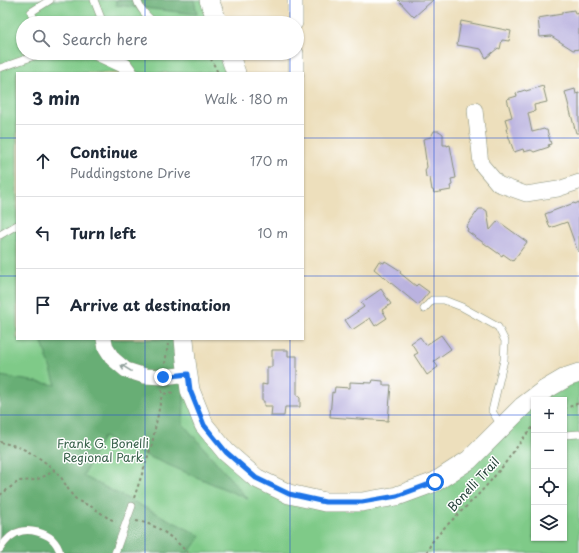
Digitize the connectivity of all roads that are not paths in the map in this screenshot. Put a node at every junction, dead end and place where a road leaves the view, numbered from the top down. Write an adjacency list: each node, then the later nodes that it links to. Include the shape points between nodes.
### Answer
1 (50, 0): 7 (lane, via 31,12)
2 (90, 0): 8 (lane)
3 (94, 0): 9 (lane)
4 (137, 0): 10 (lane)
5 (209, 0): 11 (street)
6 (295, 0): 12 (street)
7 (33, 16)
8 (99, 16)
9 (100, 16)
10 (147, 16)
11 (215, 16)
12 (295, 16)
13 (23, 60): 18 (lane)
14 (114, 60): 17 (street)
15 (231, 60): 19 (street)
16 (296, 60): 20 (street)
17 (124, 64)
18 (0, 68)
19 (236, 72)
20 (296, 72)
21 (475, 110): 22 (street, via 481,164 498,184 526,194 558,189)
22 (579, 182)
23 (16, 226): 24 (lane)
24 (0, 235)
25 (424, 309): 30 (lane, via 432,300 444,300 498,327 505,341 504,360 492,411)
26 (104, 340): 29 (street, one-way to 26, via 145,376 126,370 106,348)
27 (184, 340): 29 (street)
28 (579, 373): 30 (street, via 543,391)
29 (188, 374): 30 (street, via 190,390 204,425 226,452 256,478 289,494 325,502 362,502 397,496 435,482 469,460)
30 (502, 427)
31 (579, 434): 32 (lane)
32 (567, 435)
33 (132, 506): 36 (lane)
34 (0, 549): 35 (lane, via 13,535 31,530 52,539)
35 (60, 553)
36 (115, 553)

